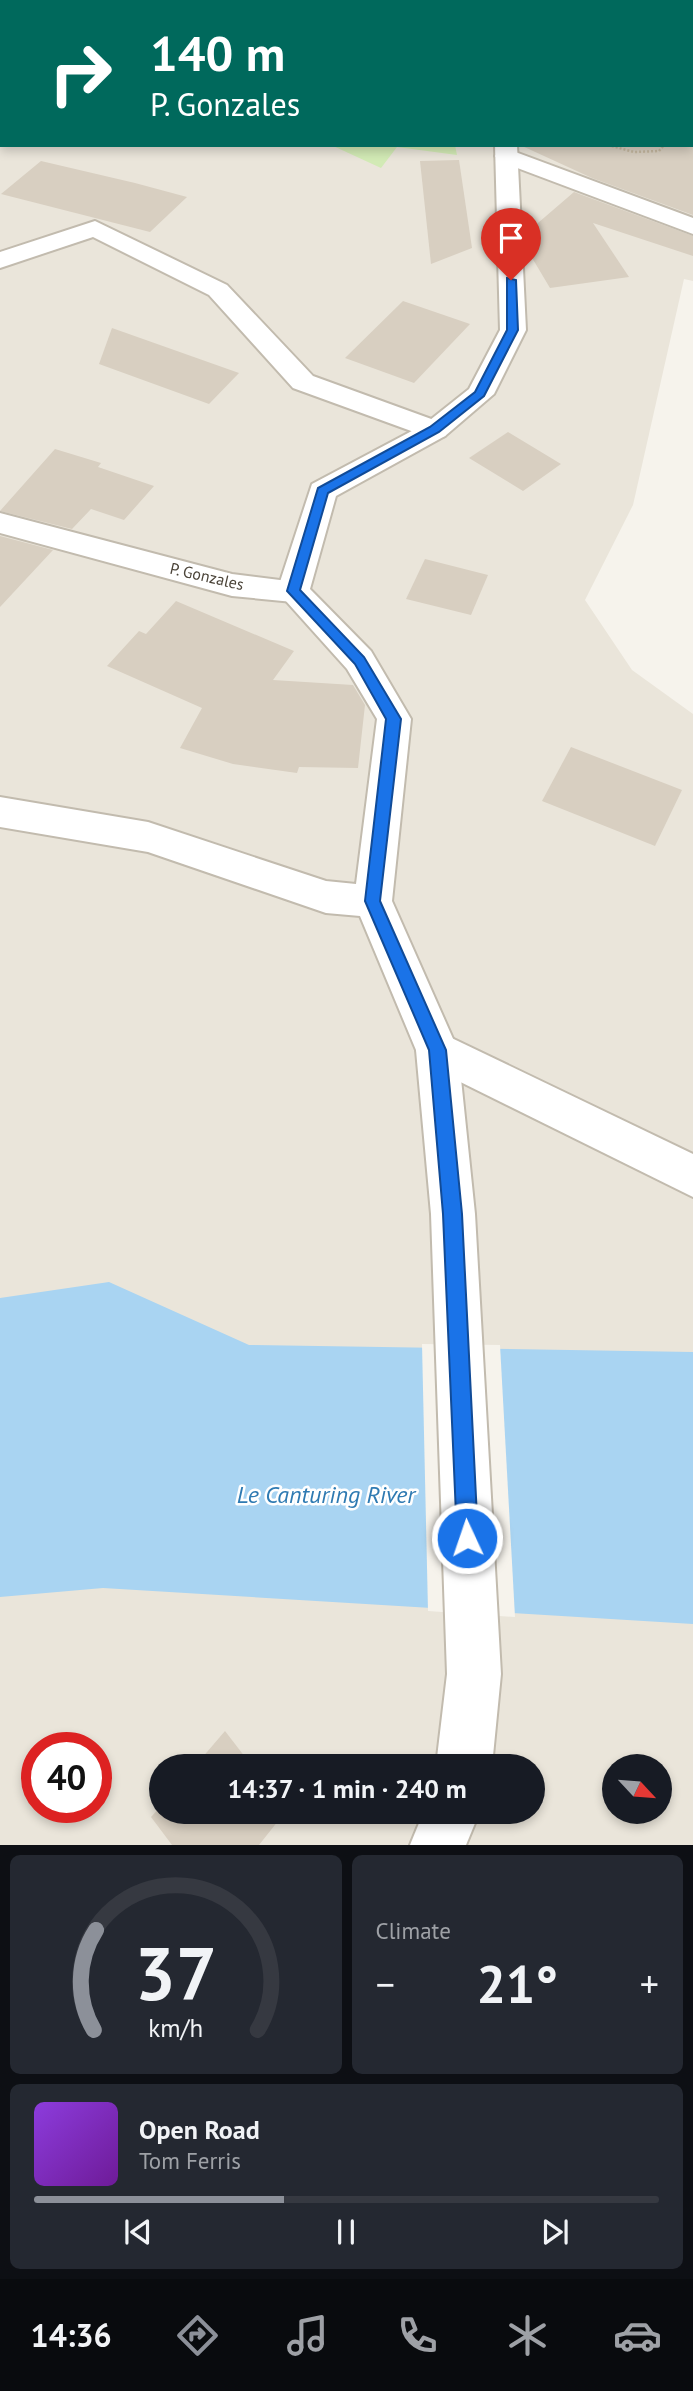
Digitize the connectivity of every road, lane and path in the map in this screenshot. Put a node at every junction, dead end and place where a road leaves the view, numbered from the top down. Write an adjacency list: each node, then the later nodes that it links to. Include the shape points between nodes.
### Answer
1 (615, 147): 2 (path, via 634,152)
2 (662, 147)
3 (507, 150): 4 (street); 6 (street, via 513,330 480,394)
4 (693, 227)
5 (0, 260): 6 (street, via 95,228 218,290 303,382)
6 (435, 430): 8 (street, via 323,491)
7 (0, 523): 8 (street, P. Gonzales, via 232,585)
8 (293, 591): 10 (street, via 359,660 394,719)
9 (0, 812): 10 (street, via 148,837 326,897)
10 (373, 901): 11 (street)
11 (437, 1050): 12 (street); 13 (street, via 453,1214 474,1674)
12 (693, 1176)
13 (465, 1754)
14 (447, 1824): 15 (street)
15 (438, 1845)

